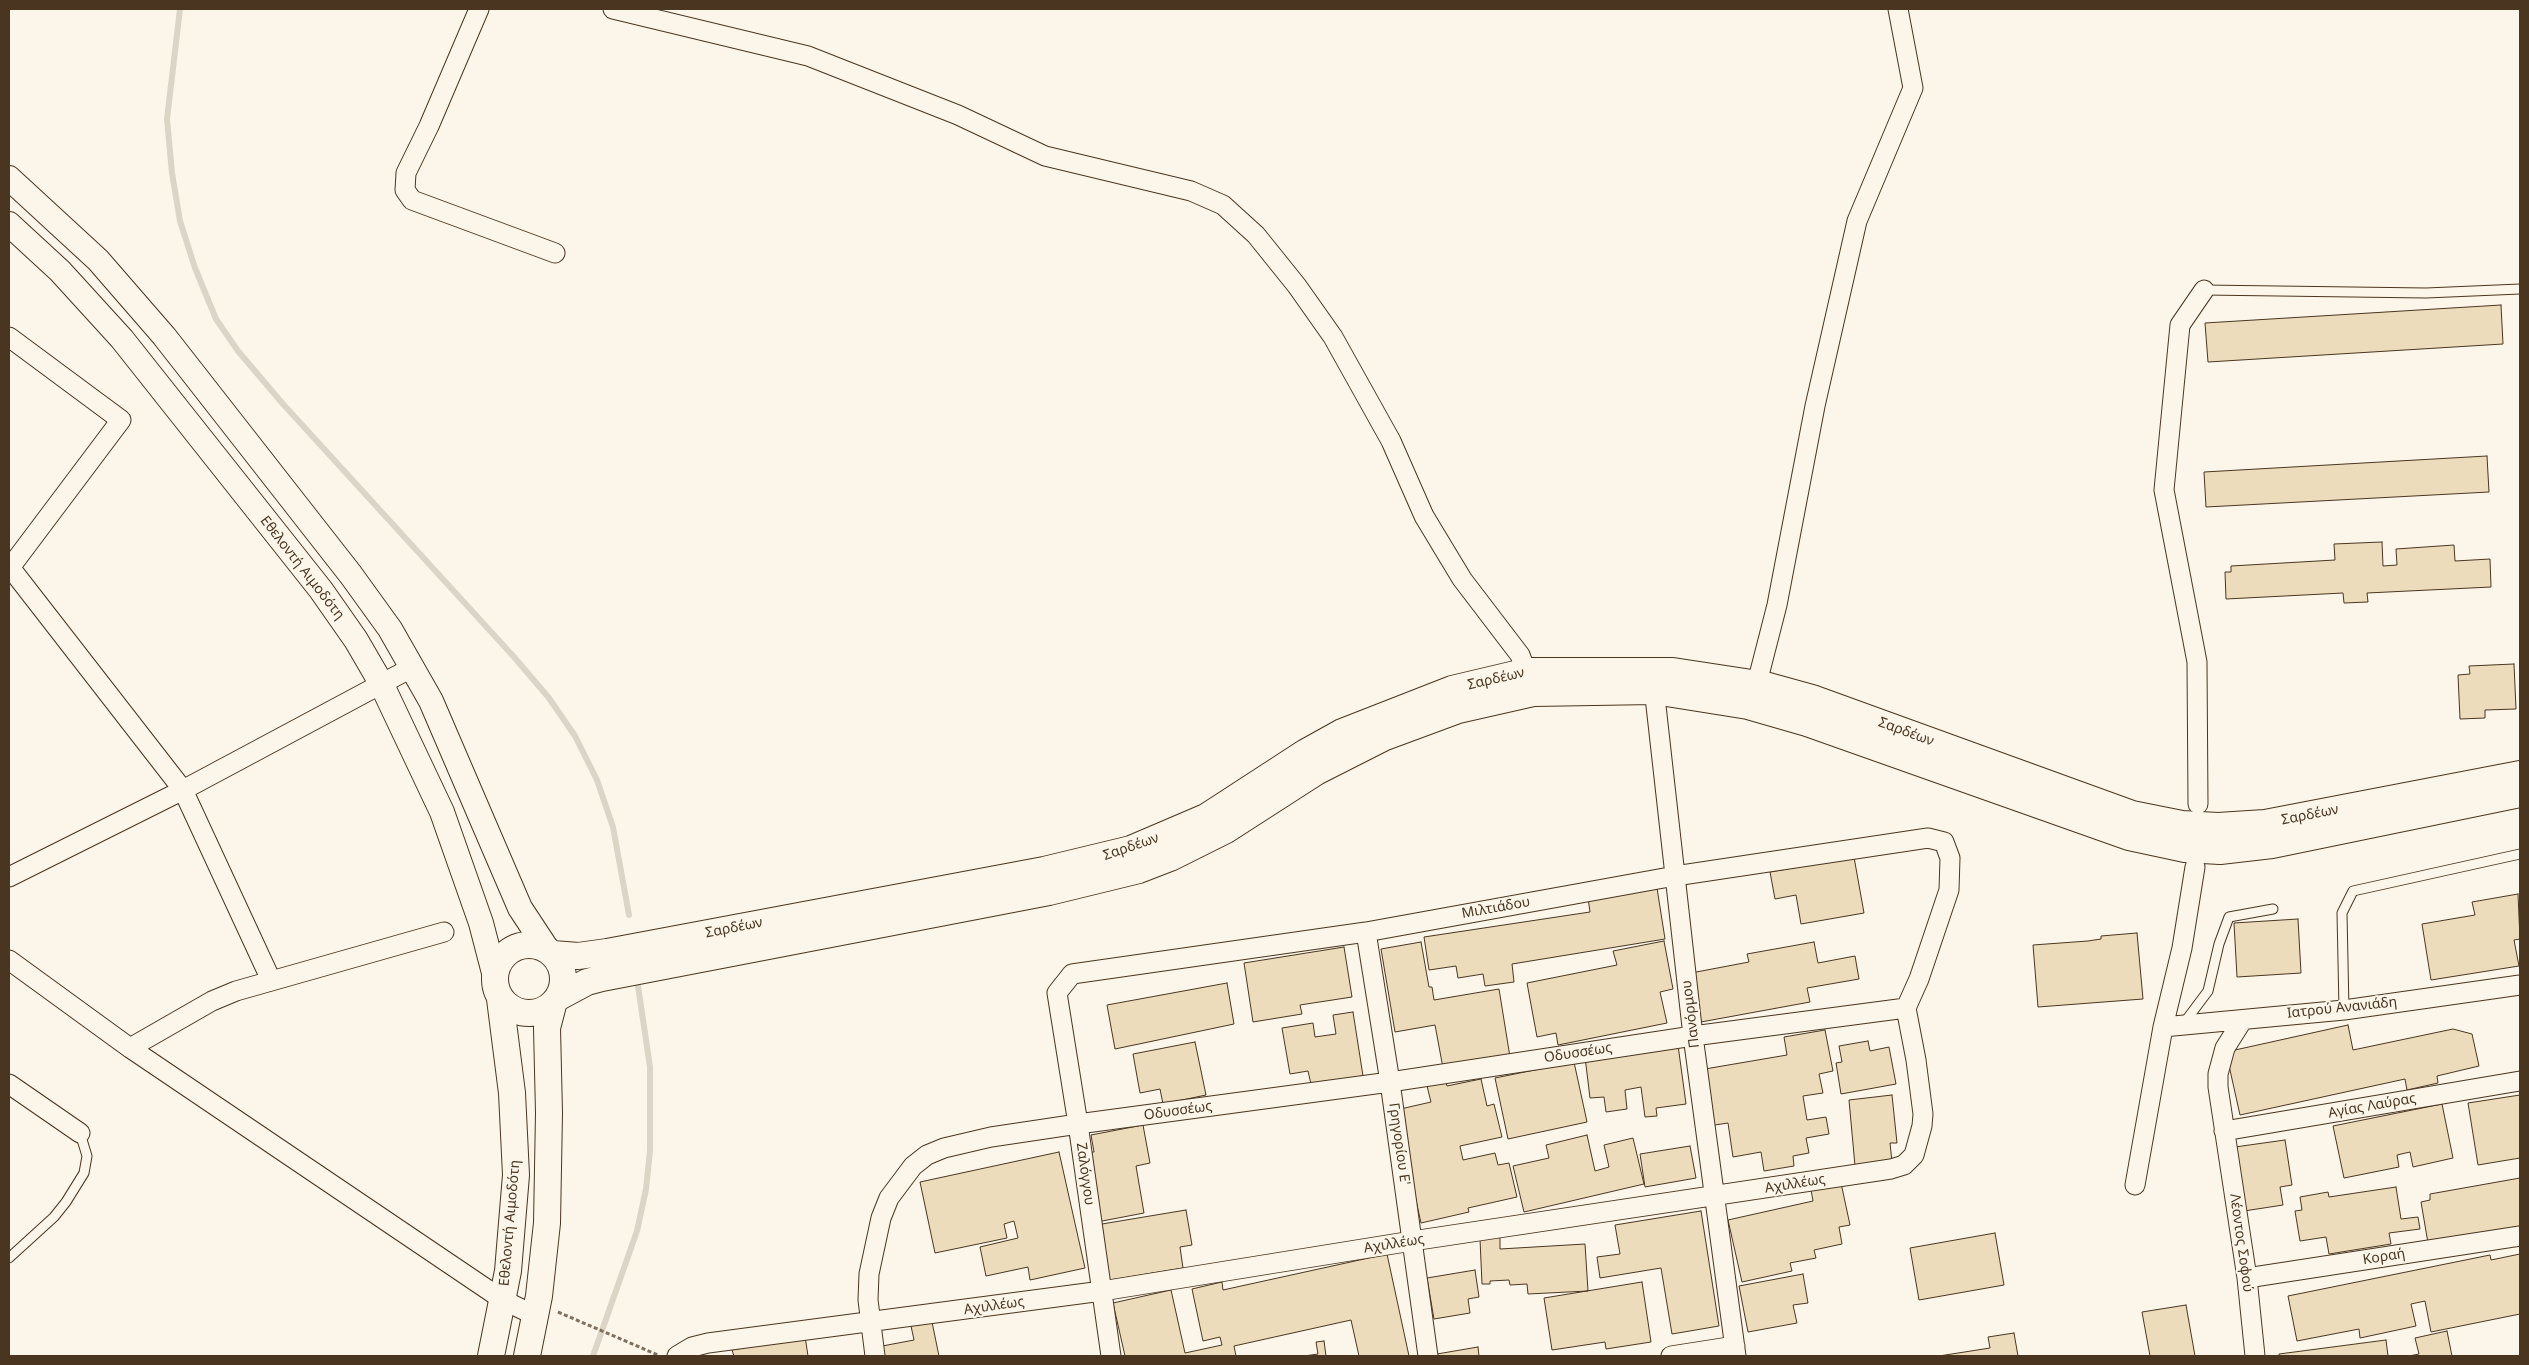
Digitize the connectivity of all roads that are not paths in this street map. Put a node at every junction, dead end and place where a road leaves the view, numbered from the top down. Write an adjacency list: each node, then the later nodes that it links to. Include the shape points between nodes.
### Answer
1 (480, 9): 6 (street, via 406,173 405,190 412,200)
2 (613, 9): 13 (street, via 808,56 958,115 1045,156 1191,191 1223,205 1256,235 1333,337 1391,441 1424,516 1462,579 1520,655)
3 (1898, 9): 15 (street, via 1913,88 1857,221 1815,406 1777,605)
4 (9, 178): 11 (street, via 98,260 164,336 351,575)
5 (9, 224): 14 (street, Εθελοντή Αιμοδότη, via 60,271 122,339 321,590)
6 (555, 253)
7 (2520, 289): 8 (lane, via 2426,293)
8 (2204, 290): 19 (street, via 2180,325 2164,490 2197,662)
9 (9, 337): 10 (street, via 121,420)
10 (9, 568): 17 (street)
11 (413, 667): 14 (street); 27 (street, via 450,743 520,908)
12 (1653, 681): 13 (main road, Σαρδέων); 15 (main road, Σαρδέων, via 1695,673); 18 (main road, Σαρδέων, via 1781,715 2129,837 2186,849 2234,850 2272,845); 22 (street, Πανόρμου)
13 (1530, 682): 27 (main road, Σαρδέων, via 1452,689 1342,732 1206,816 1131,849 1044,870 607,952 578,956); 34 (main road, Σαρδέων, via 1385,736 1316,772 1220,833 1138,870 1049,892 602,978 587,982)
14 (382, 683): 17 (street); 29 (street, Εθελοντή Αιμοδότη, via 442,812 481,922)
15 (1757, 683): 16 (main road, Σαρδέων, via 1812,698 2132,814 2182,824 2218,826 2275,821)
16 (2520, 774)
17 (183, 790): 23 (street); 30 (street)
18 (2520, 794)
19 (2198, 804)
20 (2520, 854): 36 (lane, via 2353,891 2342,913)
21 (2195, 867): 38 (street)
22 (1675, 876): 26 (street, Μιλτιάδου); 35 (street, Μιλτιάδου, via 1928,838 1944,842 1950,858 1950,890); 39 (street, Πανόρμου)
23 (9, 877)
24 (2272, 909): 38 (lane, via 2229,917 2208,991)
25 (444, 932): 30 (street)
26 (1366, 932): 32 (street, Μιλτιάδου, via 1072,974); 42 (street, Γρηγορίου Ε')
27 (550, 952): 29 (main road, via 534,945 521,945 504,956); 34 (main road, via 560,963 563,974 563,986)
28 (9, 960): 40 (street)
29 (494, 973): 33 (main road)
30 (271, 980): 40 (street, via 212,1001)
31 (2520, 985): 36 (street, Ιατρού Ανανιάδη)
32 (1057, 993): 44 (street, Ζαλόγγου)
33 (500, 999): 34 (main road, via 508,1008 525,1013 543,1011); 54 (main road, Εθελοντή Αιμοδότη, via 516,1156 512,1238)
34 (556, 1001): 55 (main road, via 547,1028 547,1223)
35 (1906, 1008): 39 (street, Οδυσσέως); 48 (street, Αχιλλέως, via 1923,1114 1914,1155 1904,1165)
36 (2344, 1010): 37 (street, Ιατρού Ανανιάδη, via 2274,1015)
37 (2242, 1021): 38 (street, Ιατρού Ανανιάδη); 45 (street, Λέοντος Σοφού, via 2225,1048 2218,1074)
38 (2173, 1026): 47 (street)
39 (1693, 1036): 42 (street, Οδυσσέως); 48 (street, Πανόρμου)
40 (130, 1048): 54 (street)
41 (2520, 1081): 45 (street, Αγίας Λαύρας)
42 (1390, 1082): 44 (street, Οδυσσέως); 50 (street, Γρηγορίου Ε')
43 (9, 1084): 46 (street)
44 (1078, 1124): 53 (street, Ζαλόγγου); 56 (street, Οδυσσέως, via 964,1142 928,1155 912,1166 889,1198 874,1241 869,1274)
45 (2224, 1131): 52 (street, Λέοντος Σοφού)
46 (80, 1133): 51 (lane, via 87,1156 84,1172 54,1217)
47 (2135, 1186)
48 (1715, 1196): 50 (street, Αχιλλέως); 57 (street, Πανόρμου)
49 (2520, 1236): 52 (street, Κοραή)
50 (1412, 1241): 53 (street, Αχιλλέως); 63 (street, Γρηγορίου Ε')
51 (9, 1258)
52 (2247, 1278): 65 (street, Λέοντος Σοφού)
53 (1102, 1291): 56 (street, Αχιλλέως); 62 (street, Ζαλόγγου)
54 (504, 1300): 55 (street); 58 (main road, Εθελοντή Αιμοδότη)
55 (537, 1310): 59 (main road)
56 (870, 1324): 60 (street, Αχιλλέως, via 698,1345); 61 (street, Οδυσσέως)
57 (1736, 1351): 64 (street)
58 (491, 1356)
59 (527, 1356)
60 (677, 1356)
61 (875, 1356)
62 (1112, 1356)
63 (1428, 1356)
64 (1670, 1356)
65 (2255, 1356)

